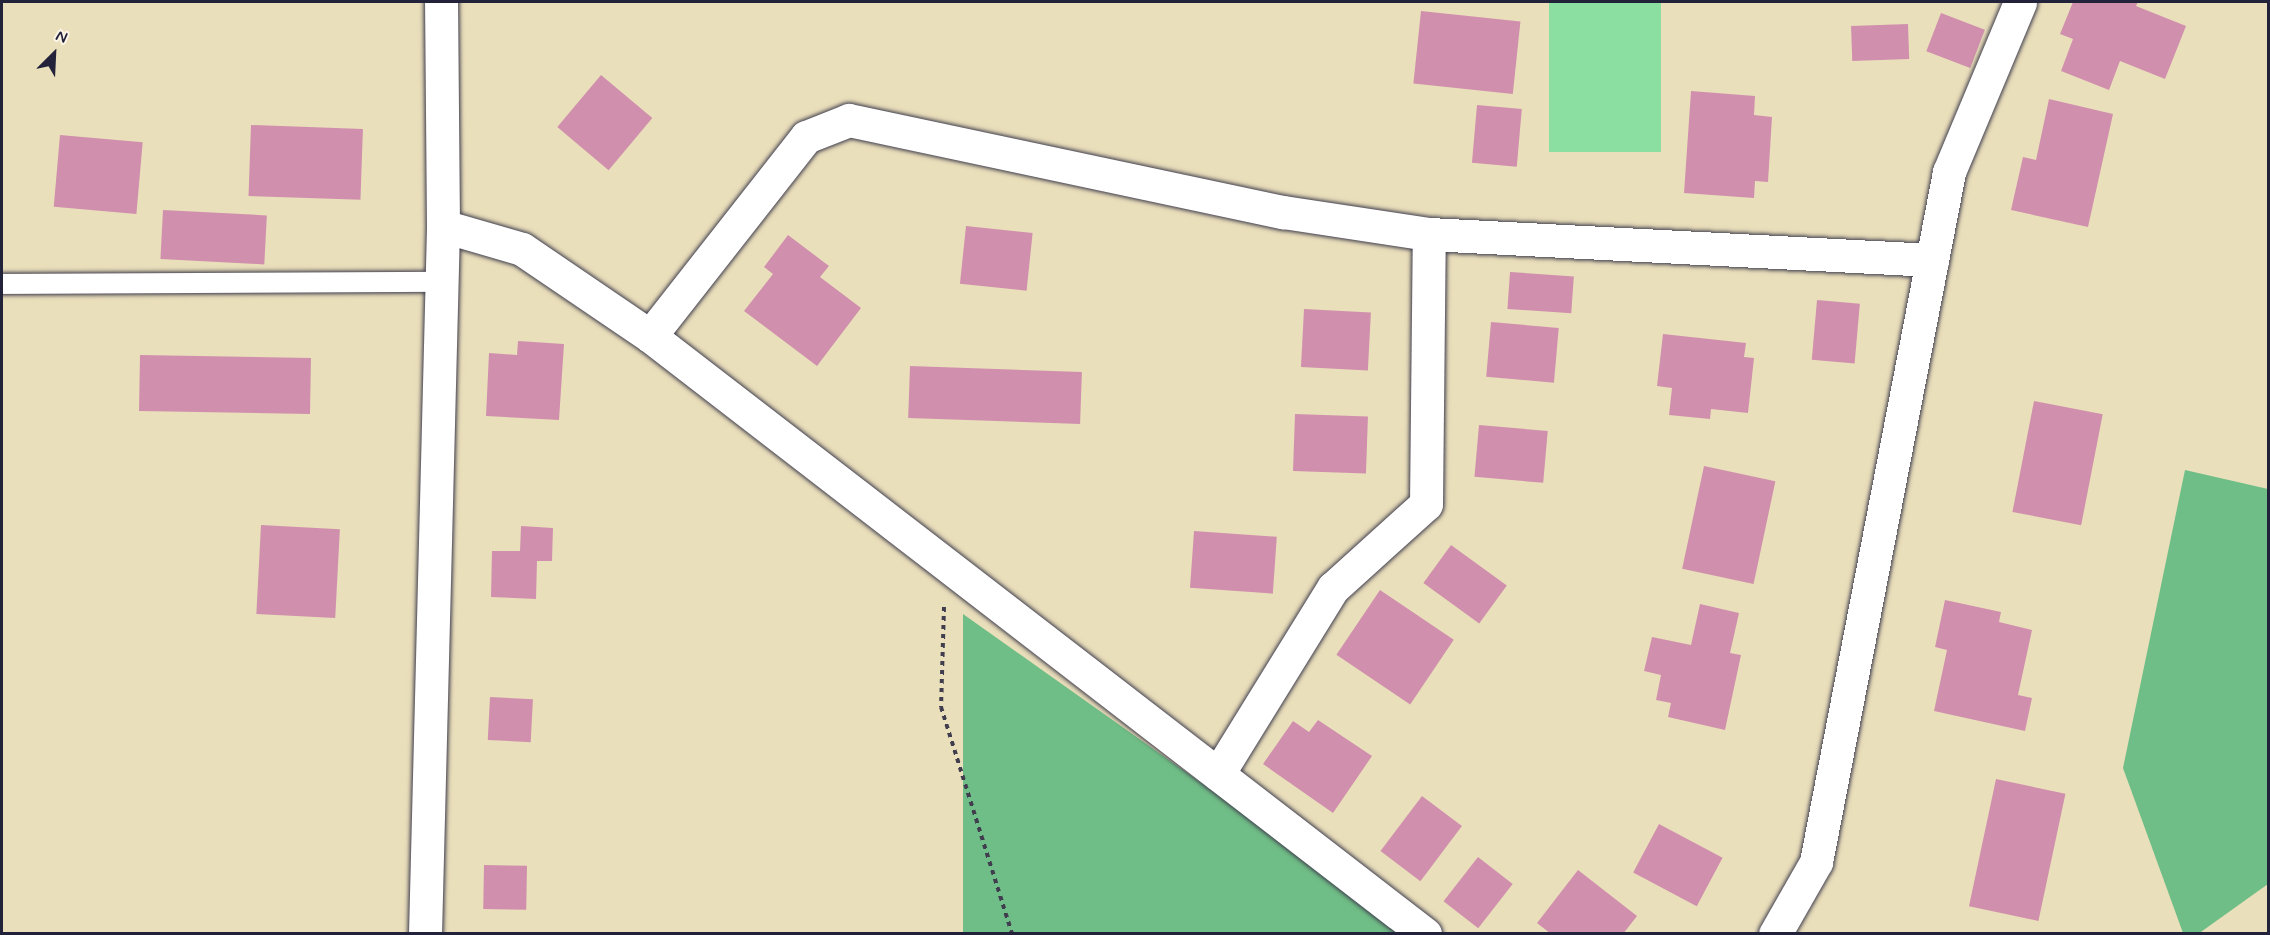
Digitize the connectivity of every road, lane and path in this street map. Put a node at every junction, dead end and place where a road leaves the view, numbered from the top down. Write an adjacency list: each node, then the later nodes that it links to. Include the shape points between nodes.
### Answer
1 (441, 2): 3 (street)
2 (2020, 2): 5 (street, via 1948,172)
3 (443, 226): 6 (street); 8 (street, via 522,249)
4 (1430, 234): 5 (street); 8 (street, via 1282,212 849,120 806,137); 10 (street, via 1426,504 1333,588)
5 (1932, 260): 14 (street, via 1816,862)
6 (440, 282): 7 (lane); 11 (street)
7 (2, 284)
8 (650, 336): 9 (street)
9 (945, 565): 10 (street); 12 (path, via 941,707)
10 (1218, 774): 13 (street)
11 (425, 933)
12 (1012, 933)
13 (1425, 933)
14 (1775, 933)

